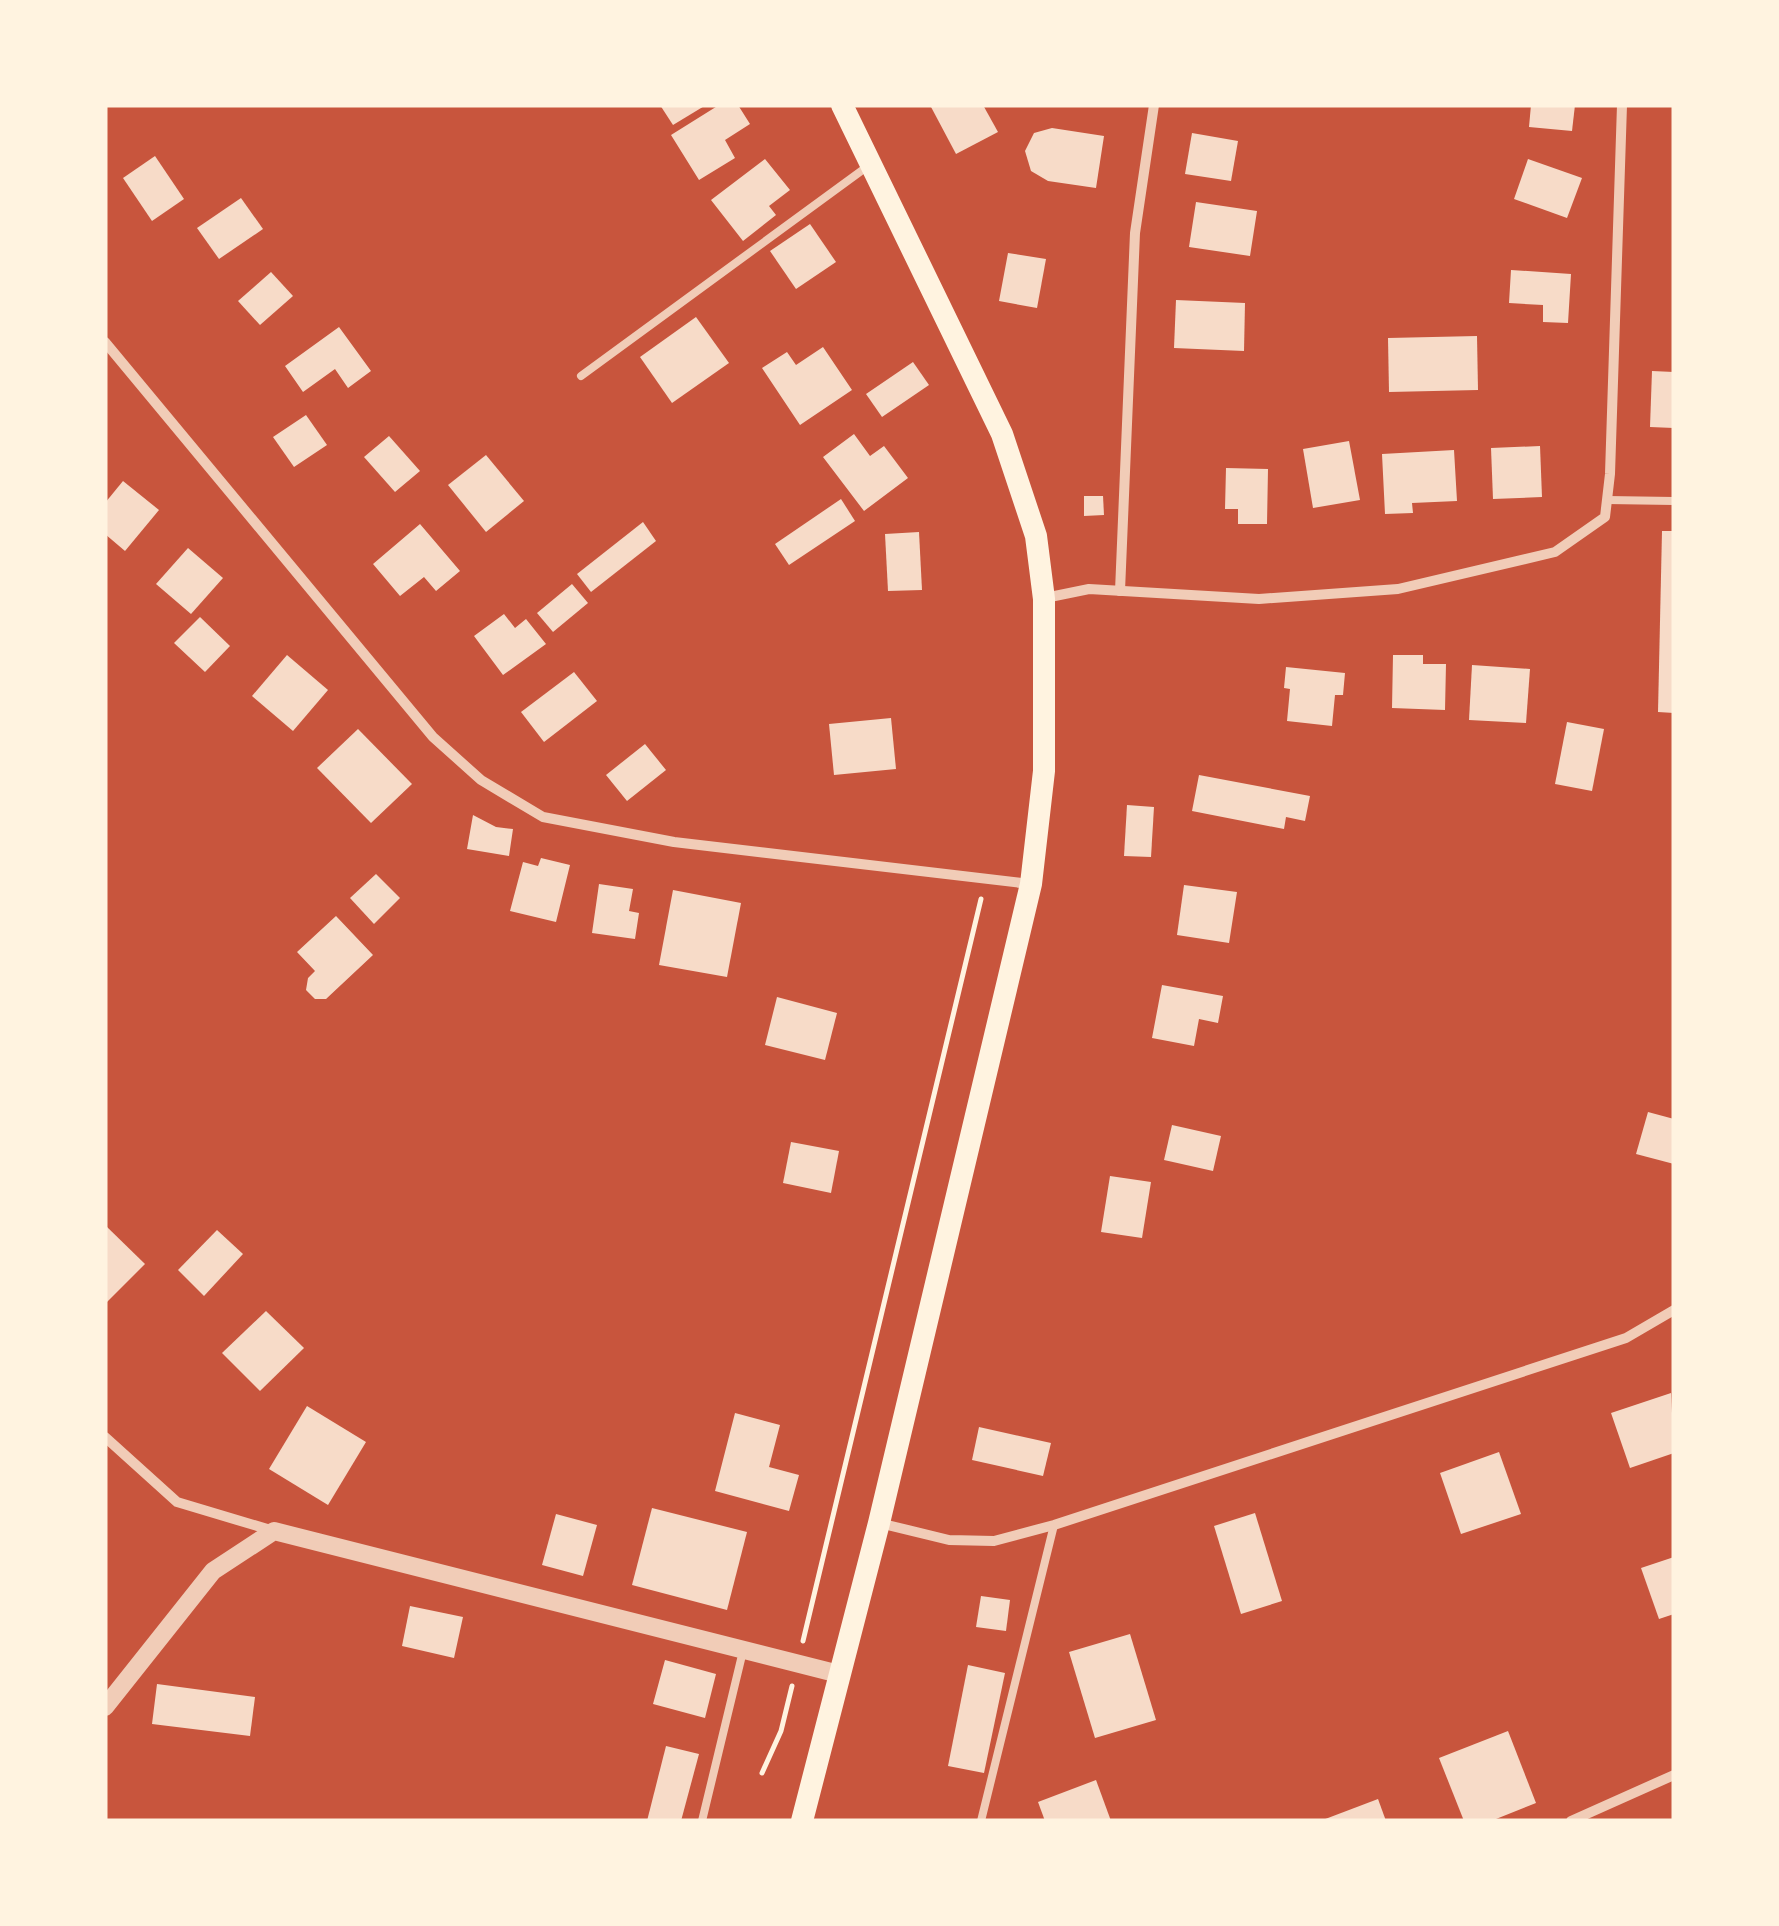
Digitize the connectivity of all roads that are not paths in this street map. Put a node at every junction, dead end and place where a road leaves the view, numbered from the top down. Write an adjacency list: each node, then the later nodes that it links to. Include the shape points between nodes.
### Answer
1 (842, 105): 4 (main road)
2 (1154, 105): 9 (street, via 1135,233)
3 (1622, 105): 7 (street)
4 (872, 164): 6 (lane); 10 (main road, via 1002,434 1036,536)
5 (105, 342): 11 (street, via 432,736 481,780 543,817 674,842)
6 (580, 376)
7 (1607, 500): 8 (lane); 9 (street, via 1605,517 1555,552 1398,589 1259,599)
8 (1674, 502)
9 (1120, 591): 10 (street, via 1088,589)
10 (1044, 599): 11 (main road, via 1044,771)
11 (1031, 884): 14 (main road)
12 (1674, 1310): 15 (street, via 1626,1338)
13 (105, 1437): 16 (street, via 177,1502)
14 (878, 1523): 15 (street, via 950,1540 994,1541); 18 (main road)
15 (1054, 1525): 23 (lane)
16 (274, 1531): 17 (street); 19 (street, via 214,1571)
17 (743, 1650): 18 (street); 21 (lane)
18 (839, 1674): 22 (main road)
19 (105, 1706)
20 (1674, 1775): 24 (street)
21 (702, 1821)
22 (802, 1821)
23 (981, 1821)
24 (1571, 1821)

